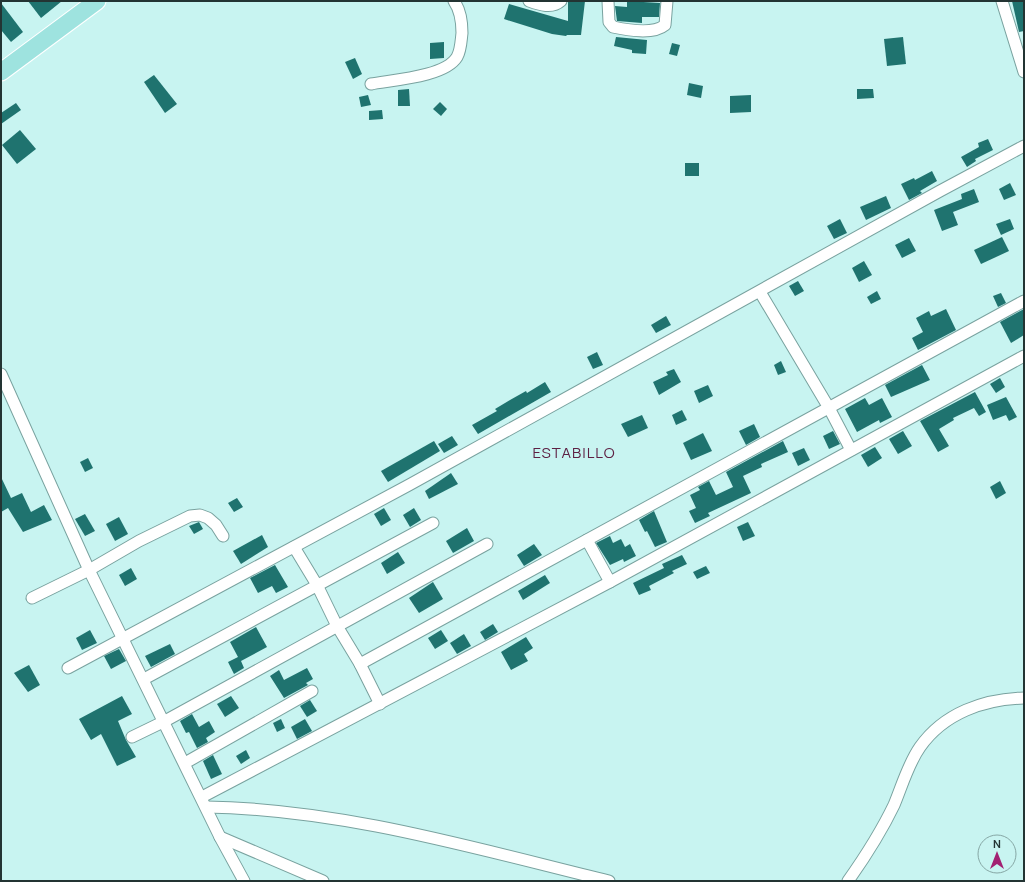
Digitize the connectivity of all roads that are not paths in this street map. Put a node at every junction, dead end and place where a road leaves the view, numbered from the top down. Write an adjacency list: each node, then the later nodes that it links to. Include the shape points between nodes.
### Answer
1 (97, 1): 8 (main road)
2 (454, 1): 10 (street, via 461,16 461,45 457,58 449,66 433,72)
3 (529, 1): 4 (street, via 546,6 556,5)
4 (561, 1)
5 (608, 1): 6 (street, via 609,22 613,27 639,30 660,29 665,25)
6 (667, 1)
7 (1002, 1): 9 (street)
8 (1, 72)
9 (1024, 72)
10 (371, 84)
11 (1024, 146): 12 (street)
12 (760, 292): 16 (street); 22 (street)
13 (1024, 301): 16 (street)
14 (1024, 356): 17 (street)
15 (1, 374): 23 (street)
16 (829, 408): 17 (street); 20 (street)
17 (851, 450): 24 (street)
18 (433, 523): 25 (street)
19 (223, 536): 23 (street, via 208,518 200,515 190,516)
20 (588, 540): 24 (street); 29 (street)
21 (487, 544): 27 (street)
22 (294, 547): 25 (street); 28 (street)
23 (89, 570): 26 (street); 28 (street)
24 (610, 582): 34 (street)
25 (317, 585): 27 (street); 31 (street)
26 (32, 598)
27 (338, 626): 29 (street); 35 (street)
28 (123, 639): 30 (street); 31 (street)
29 (360, 664): 34 (street)
30 (68, 668)
31 (144, 679): 35 (street)
32 (312, 691): 37 (street)
33 (1024, 698): 43 (street, via 981,703 958,714 936,730 920,747 893,806 869,850)
34 (380, 704): 38 (street)
35 (165, 721): 36 (street); 37 (street)
36 (132, 737)
37 (185, 763): 38 (street)
38 (204, 802): 39 (street); 42 (street, via 371,826)
39 (220, 837): 40 (street); 41 (street)
40 (244, 881)
41 (322, 881)
42 (609, 881)
43 (848, 881)

